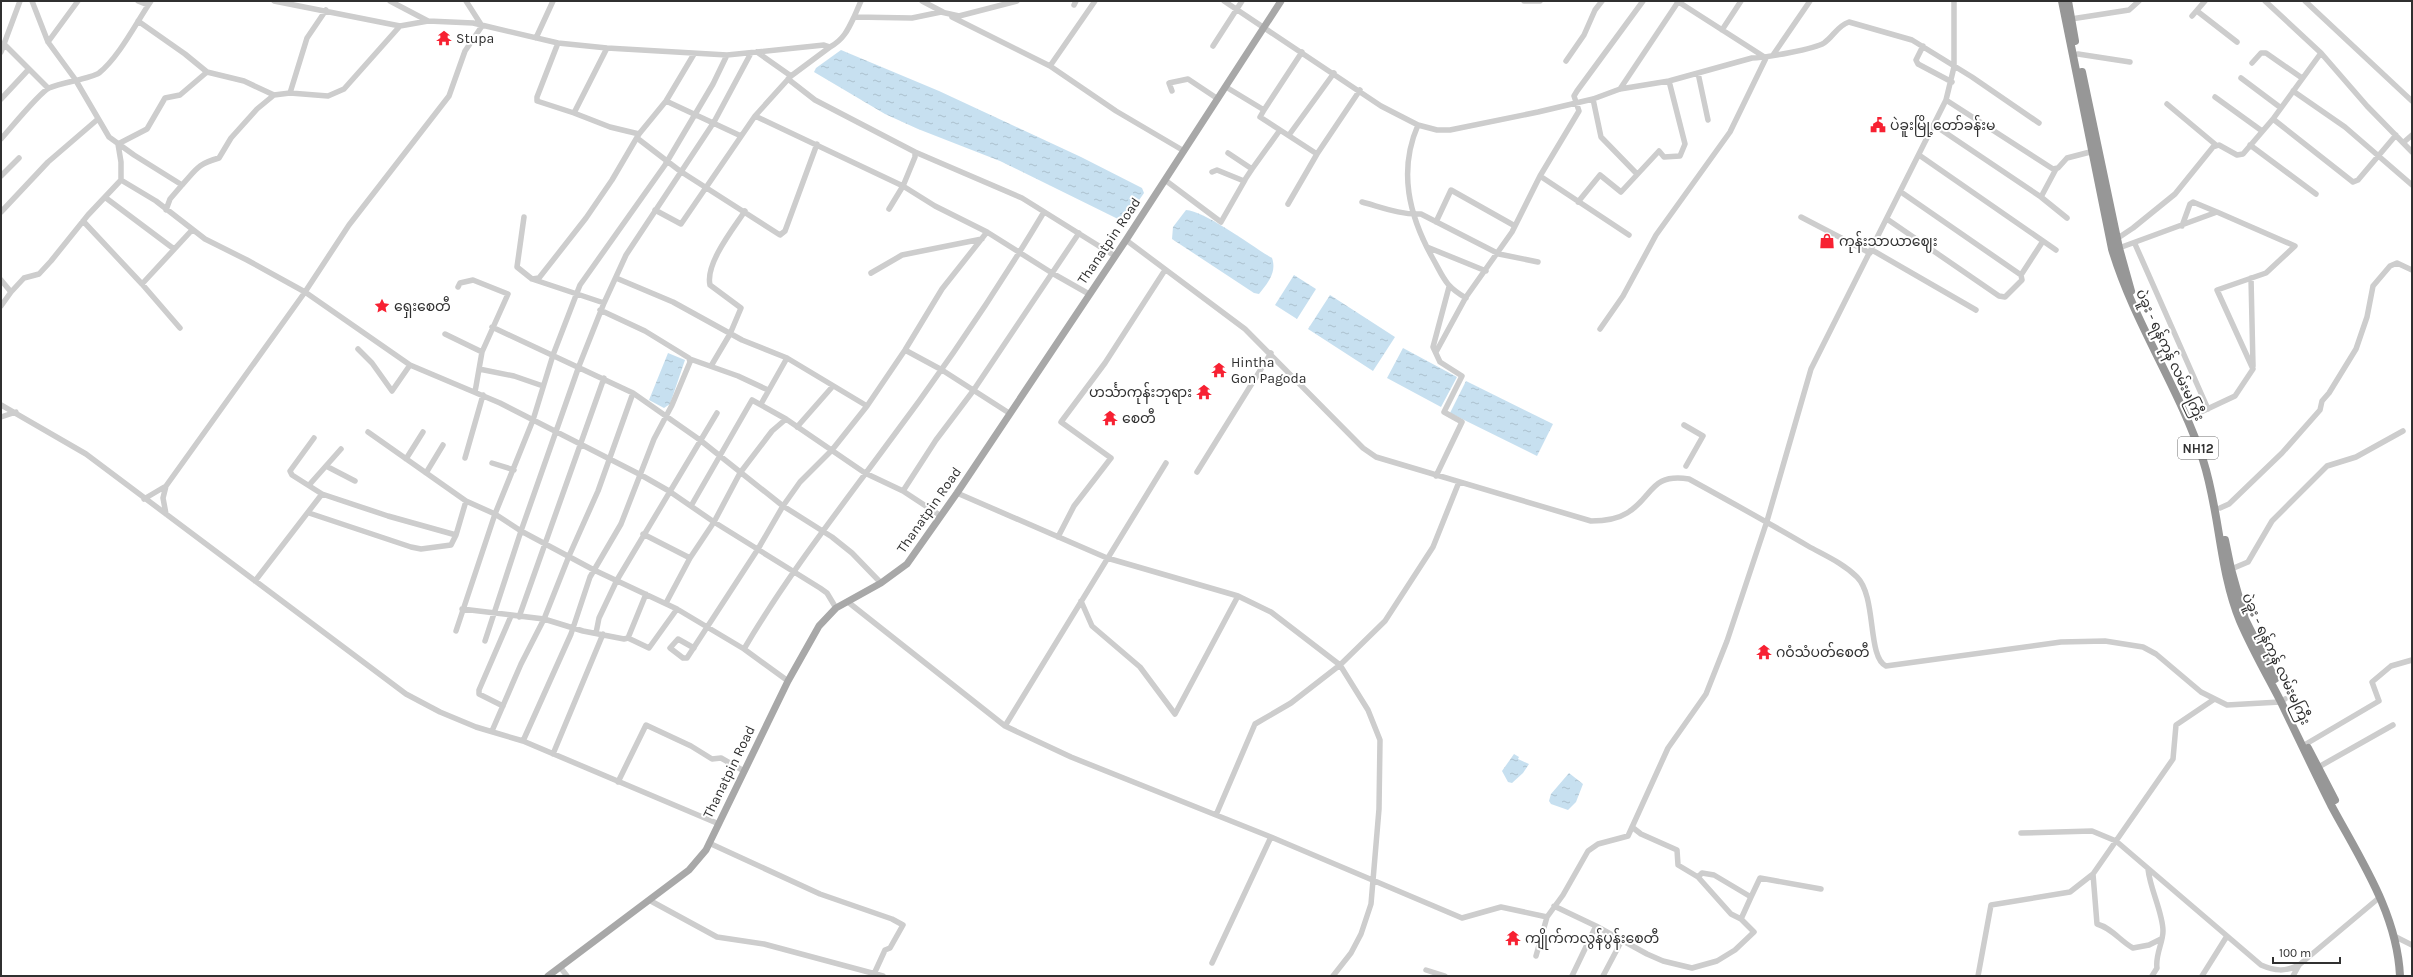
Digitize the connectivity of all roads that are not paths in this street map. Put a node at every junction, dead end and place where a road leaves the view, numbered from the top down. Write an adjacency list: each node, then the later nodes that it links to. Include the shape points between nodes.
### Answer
1 (20, 1): 50 (street)
2 (32, 1): 47 (street)
3 (78, 1): 47 (street)
4 (138, 1): 31 (street)
5 (274, 1): 33 (street)
6 (390, 1): 41 (street)
7 (466, 1): 43 (street)
8 (553, 1): 46 (street)
9 (861, 1): 38 (street)
10 (922, 1): 36 (street)
11 (1017, 1): 36 (street, via 961,16)
12 (1095, 1): 67 (street)
13 (1224, 1): 34 (street)
14 (1242, 1): 34 (street)
15 (1281, 1): 44 (main road, Thanatpin Road)
16 (1524, 1): 17 (street)
17 (1540, 1)
18 (1602, 1): 64 (street, via 1595,10 1584,36)
19 (1643, 1): 93 (street, via 1577,91 1574,96)
20 (1741, 1): 45 (street)
21 (1810, 1): 62 (street)
22 (1954, 1): 68 (street)
23 (2062, 1): 122 (highway, ပဲခူး - ရန်ကုန် လမ်းမကြီး / NH12)
24 (2068, 1): 39 (highway, ပဲခူး - ရန်ကုန် လမ်းမကြီး / NH12)
25 (2130, 1): 32 (street)
26 (2139, 1): 32 (street)
27 (2205, 1): 35 (street)
28 (2265, 1): 58 (street)
29 (2305, 1): 94 (street)
30 (1678, 2): 45 (street); 81 (street)
31 (150, 3): 40 (street)
32 (2134, 7): 39 (street, via 2129,10)
33 (326, 10): 42 (street); 85 (street, via 307,38)
34 (1236, 10): 44 (street); 51 (street)
35 (2197, 10): 37 (street); 49 (street)
36 (941, 12): 38 (street, via 912,18); 67 (street)
37 (2192, 16)
38 (854, 17): 53 (street, via 847,33)
39 (2071, 18): 60 (highway, ပဲခူး - ရန်ကုန် လမ်းမကြီး / NH12)
40 (138, 21): 70 (street); 76 (street, via 101,71 95,76)
41 (428, 21): 42 (street); 43 (street)
42 (400, 26): 85 (street, via 344,89 328,96)
43 (482, 26): 46 (street); 200 (street, via 465,51 449,96 349,225)
44 (1264, 27): 57 (street); 79 (main road, Thanatpin Road)
45 (1722, 30): 63 (street)
46 (536, 38): 48 (street)
47 (48, 42): 76 (street)
48 (558, 42): 54 (street); 98 (street, via 537,101)
49 (2236, 42)
50 (5, 45): 55 (street); 69 (street)
51 (1212, 46)
52 (1923, 46): 62 (street, via 1897,34 1849,22 1840,25 1824,43 1816,47); 68 (street); 78 (street, via 1916,60 1918,64)
53 (830, 47): 56 (street, via 824,45); 73 (street)
54 (607, 48): 59 (street); 98 (street)
55 (1, 52)
56 (754, 52): 61 (street); 73 (street); 104 (street)
57 (1302, 52): 71 (street); 97 (street)
58 (2321, 53): 75 (street); 111 (street)
59 (694, 54): 61 (street); 92 (street)
60 (2078, 54): 65 (street); 122 (highway, ပဲခူး - ရန်ကုန် လမ်းမကြီး / NH12)
61 (727, 55): 99 (street)
62 (1773, 55): 63 (street)
63 (1766, 58): 72 (street, via 1752,58); 210 (street, via 1730,132 1656,235 1623,296)
64 (1566, 61)
65 (2130, 62)
66 (2252, 63): 75 (street, via 2261,53 2266,54)
67 (1050, 66): 121 (street, via 1116,111)
68 (1954, 67): 78 (street); 105 (street)
69 (29, 69): 80 (street); 89 (street)
70 (207, 72): 86 (street, via 244,81); 117 (street, via 180,96 165,98 147,129)
71 (1334, 73): 82 (street); 110 (street)
72 (1698, 73): 77 (street); 103 (street)
73 (790, 78): 100 (street); 123 (street, via 815,100)
74 (2241, 78): 96 (street)
75 (2302, 78): 84 (street)
76 (75, 79): 80 (street); 101 (street)
77 (1668, 81): 81 (street); 135 (street, via 1684,144 1680,156 1664,157 1659,151)
78 (1952, 82): 91 (street)
79 (1226, 87): 90 (main road, Thanatpin Road); 97 (street)
80 (48, 88): 115 (street)
81 (1620, 89): 88 (street)
82 (1360, 90): 106 (street, via 1381,106); 126 (street)
83 (1172, 91): 90 (street, via 1170,83 1188,79)
84 (2293, 91): 96 (street); 128 (street, via 2345,127)
85 (290, 93): 86 (street)
86 (274, 95): 141 (street, via 257,109 231,138 219,158 194,169)
87 (2215, 97): 109 (street)
88 (1593, 98): 93 (street); 135 (street, via 1601,137)
89 (1, 99)
90 (1218, 99): 121 (main road, Thanatpin Road)
91 (1946, 100): 107 (street); 132 (street)
92 (666, 101): 99 (street); 113 (street)
93 (1577, 101): 106 (street, via 1450,130); 137 (street, via 1579,111)
94 (2412, 101)
95 (2166, 104): 119 (street)
96 (2281, 108): 102 (street)
97 (1264, 110): 108 (street, via 1260,117)
98 (574, 113): 113 (street)
99 (696, 113): 104 (street); 130 (street)
100 (755, 116): 114 (street); 118 (street)
101 (98, 118): 117 (street, via 109,137); 156 (street, via 48,162)
102 (2273, 119): 109 (street); 128 (street, via 2349,181 2358,180)
103 (1708, 120)
104 (714, 122): 114 (street); 133 (street)
105 (2039, 123)
106 (1418, 125): 159 (street, via 1413,136 1407,177)
107 (1934, 125): 127 (street); 147 (street)
108 (1280, 130): 110 (street); 131 (street)
109 (2262, 131): 120 (street)
110 (1289, 135): 126 (street)
111 (2396, 135): 116 (street); 128 (street)
112 (2412, 135): 116 (street)
113 (638, 136): 130 (street); 195 (street, via 586,218 539,278)
114 (741, 136): 144 (street)
115 (1, 139)
116 (2404, 142): 124 (street)
117 (118, 144): 138 (street); 141 (street)
118 (817, 144): 143 (street); 155 (street, via 785,231 780,235)
119 (2216, 145): 120 (street, via 2237,155 2243,154); 174 (street, via 2175,194)
120 (2250, 145): 146 (street)
121 (1184, 151): 139 (main road, Thanatpin Road)
122 (2095, 151): 132 (street, via 2067,158); 174 (highway, ပဲခူး - ရန်ကုန် လမ်းမကြီး / NH12)
123 (915, 152): 143 (street); 157 (street, via 999,187)
124 (2412, 152)
125 (1228, 153): 131 (street)
126 (1317, 154): 151 (street)
127 (1919, 156): 145 (street); 175 (street)
128 (2377, 156): 142 (street)
129 (19, 158): 136 (street)
130 (668, 160): 133 (street); 201 (street, via 580,285)
131 (1252, 169): 140 (street)
132 (2056, 169): 147 (street)
133 (680, 171): 144 (street); 154 (street)
134 (1212, 172): 140 (street, via 1217,170)
135 (1637, 174): 150 (street, via 1621,192 1600,175)
136 (1, 176)
137 (1540, 176): 150 (street); 166 (street)
138 (121, 180): 148 (street); 153 (street)
139 (1165, 180): 140 (street, via 1221,222); 173 (main road, Thanatpin Road)
140 (1245, 180)
141 (182, 185): 153 (street, via 170,199)
142 (2412, 185)
143 (903, 186): 152 (street); 169 (street, via 935,206)
144 (705, 187): 154 (street, via 681,224); 155 (street)
145 (1901, 192): 163 (street); 191 (street)
146 (2316, 194)
147 (2041, 197): 162 (street)
148 (106, 198): 164 (street); 179 (street)
149 (1362, 202): 159 (street)
150 (1578, 202): 171 (street)
151 (1288, 204)
152 (889, 209)
153 (166, 210): 168 (street)
154 (655, 210): 192 (street, via 626,255)
155 (745, 211): 212 (street, via 714,262 710,276 710,285 741,308)
156 (1, 212)
157 (1044, 212): 170 (street); 182 (street)
158 (2217, 212): 167 (street); 167 (street, via 2193,202); 193 (street, via 2295,246 2266,273)
159 (1412, 214): 165 (street, via 1421,214); 177 (street)
160 (524, 217): 195 (street, via 517,267)
161 (1801, 217): 181 (street)
162 (2067, 218)
163 (1887, 219): 181 (street); 191 (street, via 1999,296 2005,297 2018,287 2022,280)
164 (83, 221): 196 (street); 199 (street, via 39,274 24,278)
165 (1436, 222): 166 (street, via 1451,190); 183 (street)
166 (1515, 226): 183 (street)
167 (2182, 226): 176 (street)
168 (192, 230): 179 (street); 200 (street)
169 (987, 232): 172 (street); 182 (street)
170 (1079, 233): 184 (street); 190 (street)
171 (1629, 235)
172 (982, 239): 189 (street, via 902,255); 214 (street, via 942,289)
173 (1126, 240): 184 (main road, Thanatpin Road); 186 (street)
174 (2114, 240): 178 (highway, ပဲခူး - ရန်ကုန် လမ်းမကြီး / NH12); 244 (highway, ပဲခူး - ရန်ကုန် လမ်းမကြီး / NH12, via 2130,303)
175 (2043, 241): 180 (street); 191 (street)
176 (2135, 244): 178 (street); 238 (street)
177 (1427, 247): 188 (street); 198 (street)
178 (2119, 248): 244 (highway, ပဲခူး - ရန်ကုန် လမ်းမကြီး / NH12, via 2135,301)
179 (174, 249): 196 (street)
180 (2056, 250)
181 (1871, 251): 207 (street); 291 (street, via 1811,369)
182 (1020, 253): 190 (street); 225 (street)
183 (1498, 254): 185 (street); 188 (street)
184 (1115, 256): 202 (main road, Thanatpin Road)
185 (1538, 262)
186 (1165, 270): 217 (street, via 1245,330); 297 (street, via 1105,363 1061,422 1110,458 1074,506)
187 (2412, 270): 286 (street, via 2397,263 2390,266 2376,280 2356,348 2322,401 2320,410 2274,462 2229,504)
188 (1486, 271): 203 (street)
189 (871, 273)
190 (1052, 273): 202 (street); 232 (street)
191 (2021, 275)
192 (616, 278): 204 (street); 212 (street, via 673,302)
193 (2251, 278): 226 (street); 226 (street, via 2217,290)
194 (1, 280): 199 (street)
195 (532, 280): 201 (street)
196 (142, 284): 209 (street)
197 (458, 287): 208 (street, via 460,283 473,280 508,294)
198 (1448, 287): 203 (street); 216 (street, via 1433,347)
199 (10, 292): 205 (street)
200 (305, 292): 221 (street); 277 (street)
201 (577, 293): 204 (street); 218 (street)
202 (1090, 294): 241 (main road, Thanatpin Road)
203 (1466, 298): 216 (street)
204 (604, 303): 206 (street)
205 (1, 306)
206 (600, 310): 220 (street, via 645,332); 222 (street)
207 (1976, 310)
208 (492, 327): 215 (street); 218 (street)
209 (180, 328)
210 (1600, 328)
211 (445, 334): 215 (street)
212 (730, 334): 219 (street); 223 (street)
213 (358, 349): 221 (street, via 372,363 392,391)
214 (905, 350): 225 (street); 237 (street)
215 (482, 352): 224 (street)
216 (1436, 352): 272 (street, via 1440,362 1462,376 1444,412 1462,422)
217 (1271, 353): 267 (street); 272 (street, via 1362,448 1376,457)
218 (553, 355): 222 (street); 228 (street)
219 (787, 358): 229 (street); 230 (street)
220 (690, 359): 223 (street); 242 (street)
221 (410, 365): 231 (street)
222 (579, 366): 227 (street); 252 (street)
223 (711, 366): 230 (street)
224 (479, 369): 228 (street, via 523,378); 231 (street)
225 (942, 370): 232 (street); 270 (street)
226 (2253, 370): 238 (street, via 2235,396)
227 (604, 378): 233 (street); 256 (street)
228 (543, 386): 246 (street)
229 (833, 386): 237 (street); 248 (street)
230 (768, 390): 235 (street)
231 (475, 392): 234 (street)
232 (973, 392): 241 (street); 279 (street, via 936,440)
233 (633, 393): 242 (street); 262 (street)
234 (483, 395): 246 (street); 261 (street)
235 (761, 404): 245 (street); 259 (street, via 752,400 750,402)
236 (1, 405): 239 (street)
237 (867, 406): 258 (street)
238 (2208, 409): 244 (street)
239 (16, 412): 243 (street); 282 (street, via 86,454)
240 (717, 413): 254 (street)
241 (1009, 413): 280 (main road, Thanatpin Road)
242 (665, 416): 254 (street); 271 (street)
243 (1, 417)
244 (2188, 418): 286 (highway, ပဲခူး - ရန်ကုန် လမ်းမကြီး / NH12, via 2207,458); 304 (highway, ပဲခူး - ရန်ကုန် လမ်းမကြီး / NH12, via 2203,460)
245 (786, 419): 248 (street); 269 (street, via 772,431)
246 (534, 420): 252 (street); 266 (street)
247 (1684, 425): 273 (street, via 1703,436 1686,465)
248 (797, 427): 258 (street)
249 (2403, 431): 304 (street, via 2356,457 2327,466 2272,521 2248,562)
250 (368, 432): 260 (street)
251 (423, 432): 260 (street)
252 (557, 432): 256 (street); 293 (street)
253 (314, 438): 276 (street, via 290,471 292,475)
254 (700, 440): 259 (street); 278 (street)
255 (443, 445): 268 (street)
256 (580, 445): 262 (street); 298 (street, via 566,490)
257 (341, 449): 265 (street)
258 (832, 450): 270 (street); 285 (street, via 800,482)
259 (720, 456): 269 (street); 284 (street)
260 (406, 458): 268 (street)
261 (465, 458)
262 (610, 460): 271 (street); 300 (street)
263 (492, 463): 266 (street)
264 (1166, 463): 302 (street)
265 (326, 466): 274 (street); 276 (street)
266 (514, 470): 289 (street)
267 (1197, 472)
268 (426, 473): 283 (street)
269 (740, 473): 285 (street); 292 (street)
270 (865, 473): 279 (street); 294 (street)
271 (641, 475): 278 (street); 303 (street, via 621,524)
272 (1436, 476): 275 (street)
273 (1687, 479): 275 (street, via 1666,478 1628,513 1614,520 1591,522); 291 (street)
274 (355, 481)
275 (1459, 482): 331 (street, via 1434,547 1385,621)
276 (310, 484): 281 (street)
277 (166, 486): 282 (street); 288 (street, via 163,498)
278 (669, 491): 284 (street); 295 (street)
279 (903, 491): 290 (street)
280 (957, 493): 290 (main road, Thanatpin Road); 297 (street)
281 (322, 494): 287 (street); 296 (street)
282 (144, 499): 288 (street)
283 (466, 501): 289 (street); 296 (street)
284 (691, 506): 292 (street)
285 (783, 506): 294 (street); 299 (street)
286 (2220, 508): 304 (highway, ပဲခူး - ရန်ကုန် လမ်းမကြီး / NH12)
287 (309, 513): 296 (street, via 421,549 451,544); 307 (street)
288 (166, 514): 307 (street)
289 (495, 514): 293 (street); 315 (street)
290 (941, 516): 308 (main road, Thanatpin Road, via 907,564)
291 (1767, 521): 333 (street, via 1857,577 1869,600 1878,658 1886,666 2061,642 2104,641 2143,647 2156,654); 347 (street, via 1727,641 1706,694 1668,748)
292 (714, 522): 299 (street); 301 (street)
293 (520, 531): 298 (street); 317 (street)
294 (822, 531): 305 (street); 308 (street, via 852,553)
295 (643, 534): 301 (street); 306 (street)
296 (456, 535)
297 (1058, 537): 302 (street)
298 (544, 543): 300 (street); 319 (street)
299 (758, 549): 305 (street); 321 (street)
300 (569, 556): 303 (street); 320 (street)
301 (690, 558): 313 (street)
302 (1107, 558): 310 (street); 312 (street)
303 (594, 570): 306 (street); 322 (street)
304 (2228, 571): 334 (highway, ပဲခူး - ရန်ကုန် လမ်းမကြီး / NH12, via 2240,620)
305 (795, 573): 314 (street, via 827,593); 329 (street)
306 (617, 580): 309 (street); 324 (street, via 599,618)
307 (255, 581): 338 (street, via 406,694 440,712)
308 (881, 583): 311 (main road, Thanatpin Road)
309 (646, 594): 313 (street); 326 (street)
310 (1238, 596): 312 (street, via 1175,714 1140,667 1092,626); 331 (street, via 1271,612)
311 (848, 602): 314 (main road, Thanatpin Road); 337 (street)
312 (1081, 602): 337 (street)
313 (666, 603): 316 (street)
314 (836, 608): 332 (main road, Thanatpin Road, via 813,634)
315 (462, 609): 317 (street); 323 (street)
316 (677, 609): 321 (street); 326 (street, via 649,648)
317 (492, 614): 318 (street); 327 (street)
318 (511, 616): 319 (street); 335 (street, via 479,690 479,694)
319 (519, 617): 320 (street)
320 (544, 619): 322 (street); 335 (street)
321 (708, 627): 328 (street); 329 (street)
322 (571, 628): 324 (street); 339 (street, via 571,634)
323 (456, 631)
324 (596, 633): 325 (street)
325 (603, 634): 326 (street, via 624,640); 341 (street)
326 (628, 638)
327 (484, 641)
328 (694, 648)
329 (744, 649): 332 (street)
330 (2412, 660): 340 (street, via 2391,666 2372,682 2379,701)
331 (1340, 666): 345 (street, via 1291,703 1255,724); 355 (street, via 1368,710 1380,740 1379,809)
332 (788, 681): 343 (main road, Thanatpin Road)
333 (2213, 700): 334 (street, via 2227,705); 350 (street, via 2176,725 2173,759)
334 (2283, 700): 340 (highway, ပဲခူး - ရန်ကုန် လမ်းမကြီး / NH12); 342 (highway, ပဲခူး - ရန်ကုန် လမ်းမကြီး / NH12)
335 (503, 706): 338 (street)
336 (2393, 725): 342 (street)
337 (1005, 726): 345 (street, via 1071,757)
338 (492, 731): 339 (street)
339 (523, 741): 341 (street)
340 (2306, 744): 342 (highway, ပဲခူး - ရန်ကုန် လမ်းမကြီး / NH12)
341 (553, 754): 344 (street)
342 (2316, 768): 358 (highway, ပဲခူး - ရန်ကုန် လမ်းမကြီး / NH12)
343 (744, 771): 344 (street, via 721,758 712,759 646,725); 346 (main road, Thanatpin Road)
344 (618, 782): 346 (street)
345 (1216, 815): 349 (street)
346 (719, 824): 351 (main road, Thanatpin Road)
347 (1632, 827): 354 (street, via 1641,834 1677,850 1678,865); 360 (street, via 1628,836 1598,844 1588,851)
348 (2021, 833): 350 (street, via 2092,831)
349 (1270, 837): 355 (street); 370 (street)
350 (2116, 841): 352 (street); 353 (street)
351 (709, 843): 359 (main road, Thanatpin Road, via 689,870); 374 (street, via 820,894 903,925 890,948 885,950)
352 (2148, 869): 364 (street); 366 (street, via 2149,884 2163,930)
353 (2093, 874): 366 (street, via 2097,924 2107,926 2133,948 2149,945); 382 (street, via 2070,892 1991,905)
354 (1698, 877): 357 (street, via 1702,873 1714,875); 362 (street, via 1731,914)
355 (1373, 880): 361 (street, via 1462,918 1501,908); 378 (street, via 1371,904 1361,934 1351,953)
356 (1821, 889): 357 (street, via 1760,878)
357 (1751, 897): 362 (street)
358 (2380, 897): 365 (highway, ပဲခူး - ရန်ကုန် လမ်းမကြီး / NH12); 371 (street)
359 (649, 900): 372 (main road, Thanatpin Road); 374 (street, via 717,937 764,944)
360 (1554, 906): 361 (street); 363 (street)
361 (1547, 917): 369 (street)
362 (1741, 919): 367 (street, via 1754,932 1735,950 1717,961 1692,968 1663,961)
363 (1596, 926): 367 (street); 380 (street)
364 (2227, 936): 371 (street, via 2261,965 2273,970 2289,970); 384 (street)
365 (2394, 936): 368 (street); 386 (highway, ပဲခူး - ရန်ကုန် လမ်းမကြီး / NH12)
366 (2161, 939): 383 (street, via 2157,968)
367 (1622, 940): 381 (street)
368 (2412, 945)
369 (1536, 956)
370 (1212, 963)
371 (2298, 965): 385 (street)
372 (560, 967): 375 (main road, Thanatpin Road); 376 (street)
373 (1426, 970): 379 (street)
374 (874, 974): 377 (street)
375 (548, 976)
376 (566, 976)
377 (883, 976)
378 (1333, 976)
379 (1445, 976)
380 (1572, 976)
381 (1602, 976)
382 (1978, 976)
383 (2152, 976)
384 (2202, 976)
385 (2293, 976)
386 (2400, 976)

